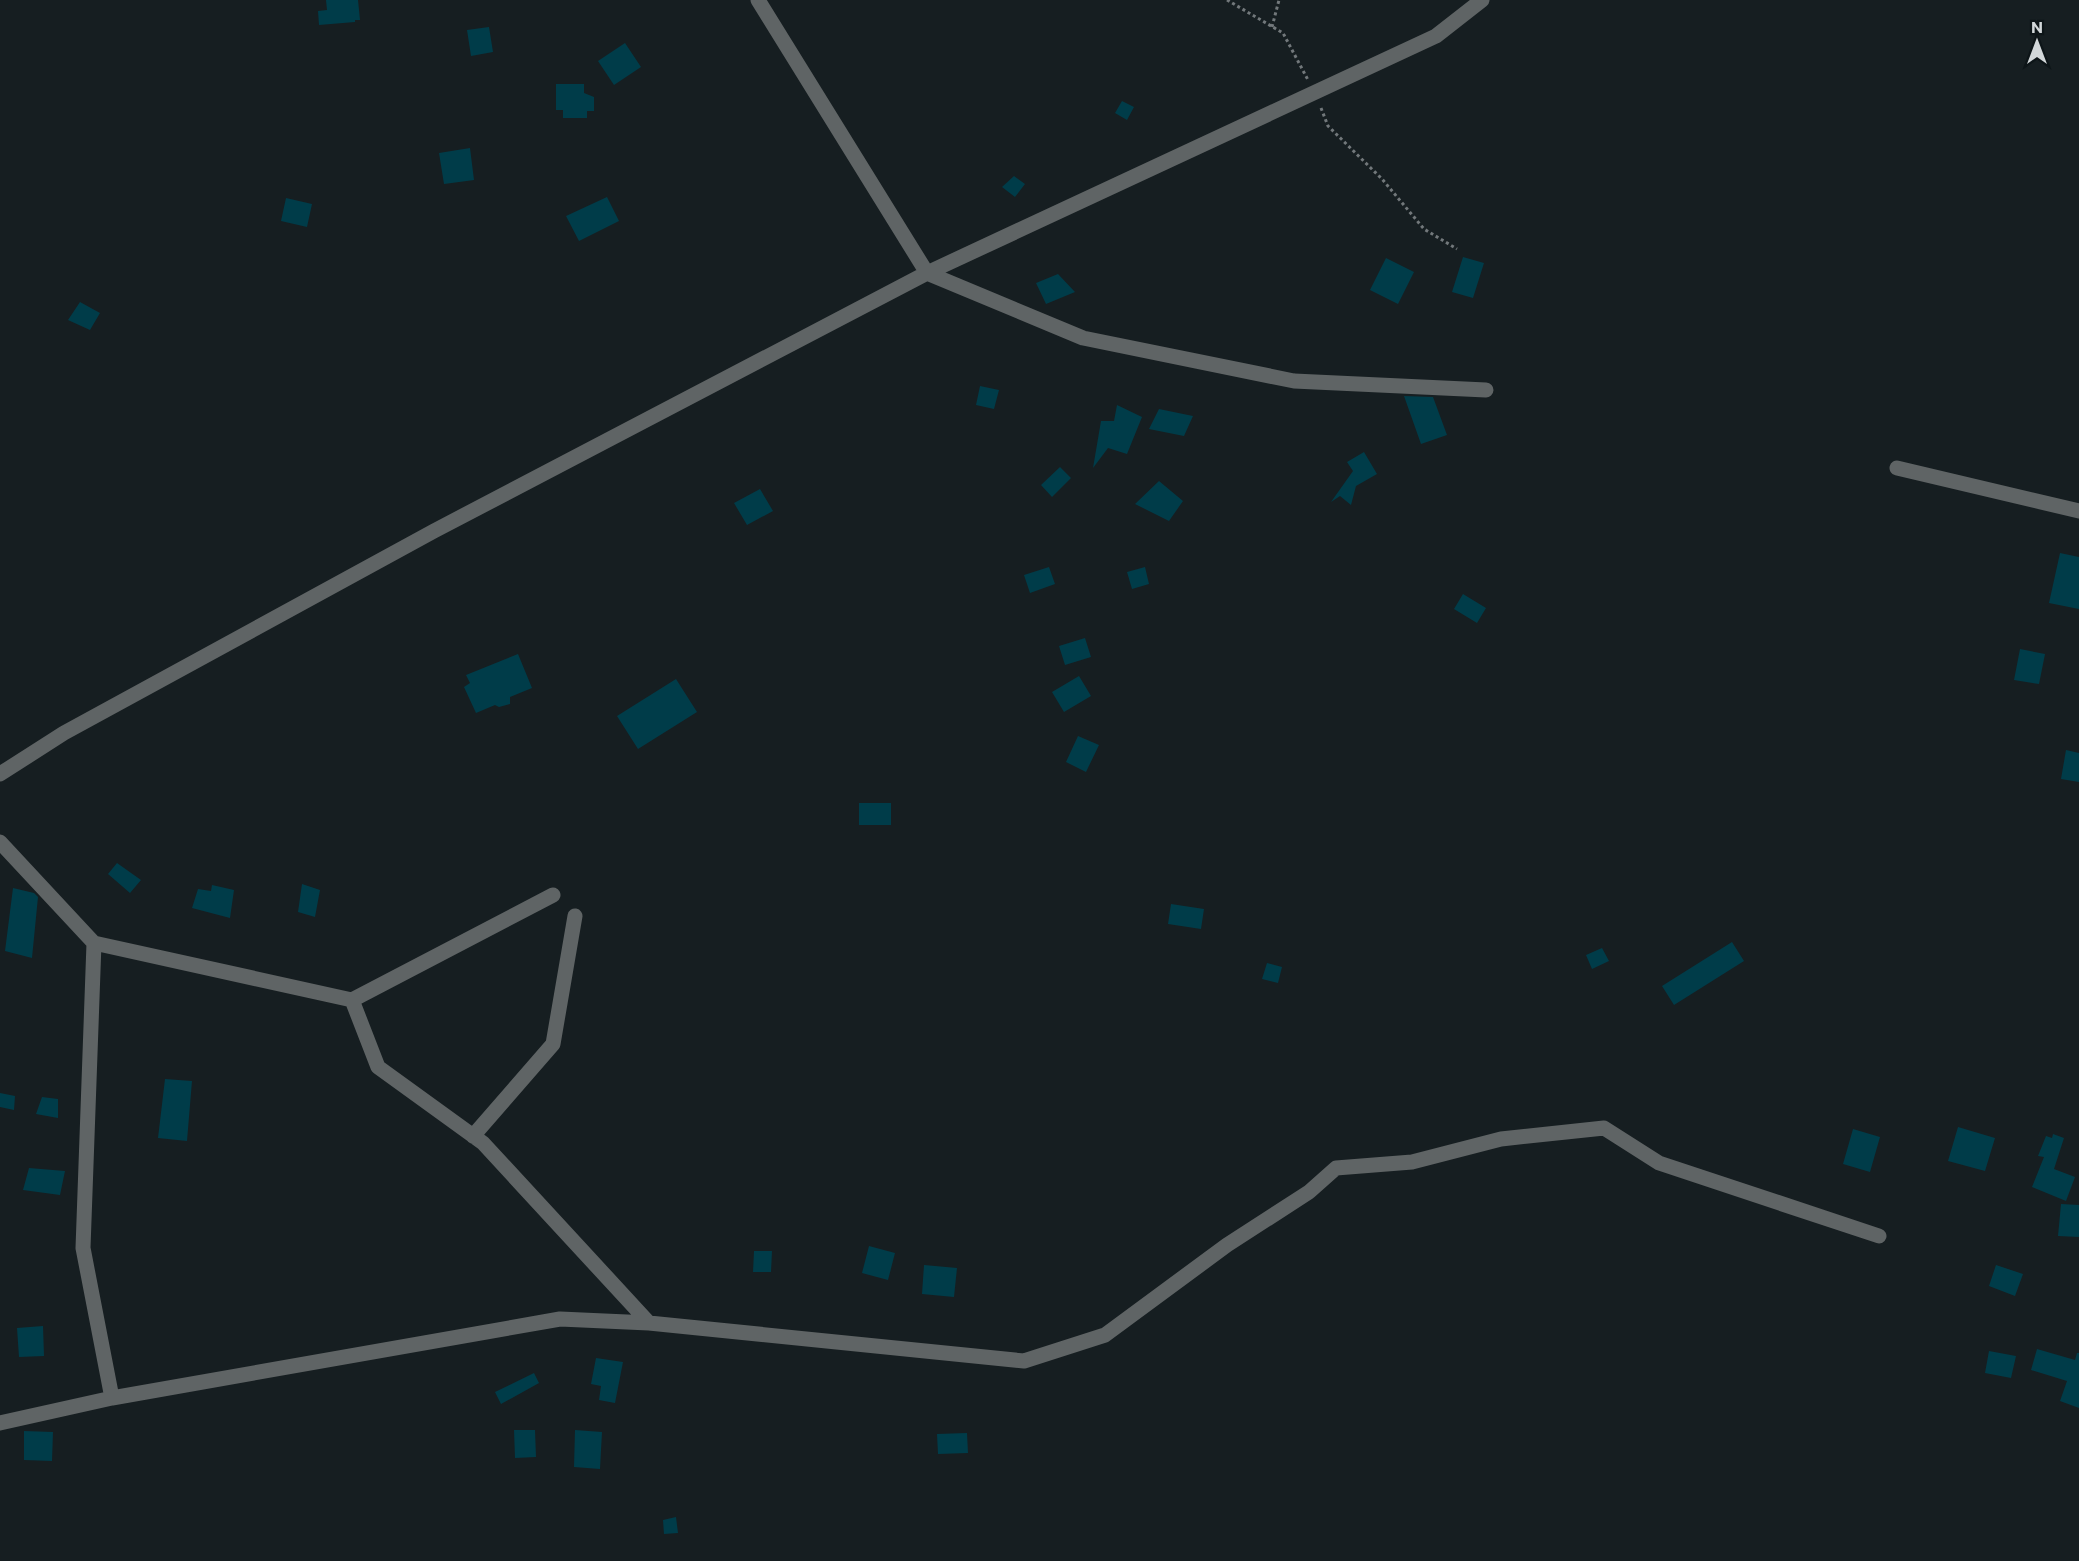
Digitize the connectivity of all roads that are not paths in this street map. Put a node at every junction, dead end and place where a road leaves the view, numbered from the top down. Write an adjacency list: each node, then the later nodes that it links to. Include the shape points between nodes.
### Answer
1 (758, 0): 3 (street)
2 (1482, 0): 3 (street, via 1436,36)
3 (927, 273): 4 (street, via 1083,338 1294,381); 7 (street, via 383,558 64,733)
4 (1486, 390)
5 (1897, 468): 6 (street)
6 (2079, 512)
7 (0, 774)
8 (0, 842): 11 (street)
9 (553, 895): 12 (street)
10 (575, 916): 13 (street, via 553,1044)
11 (94, 943): 12 (street); 16 (street, via 83,1248)
12 (352, 1000): 13 (street, via 378,1067)
13 (473, 1136): 15 (street)
14 (1879, 1236): 15 (street, via 1659,1162 1604,1128 1501,1139 1412,1162 1336,1168 1309,1192 1227,1245 1105,1335 1024,1361)
15 (649, 1323): 16 (street, via 560,1319)
16 (112, 1398): 17 (street)
17 (0, 1423)

